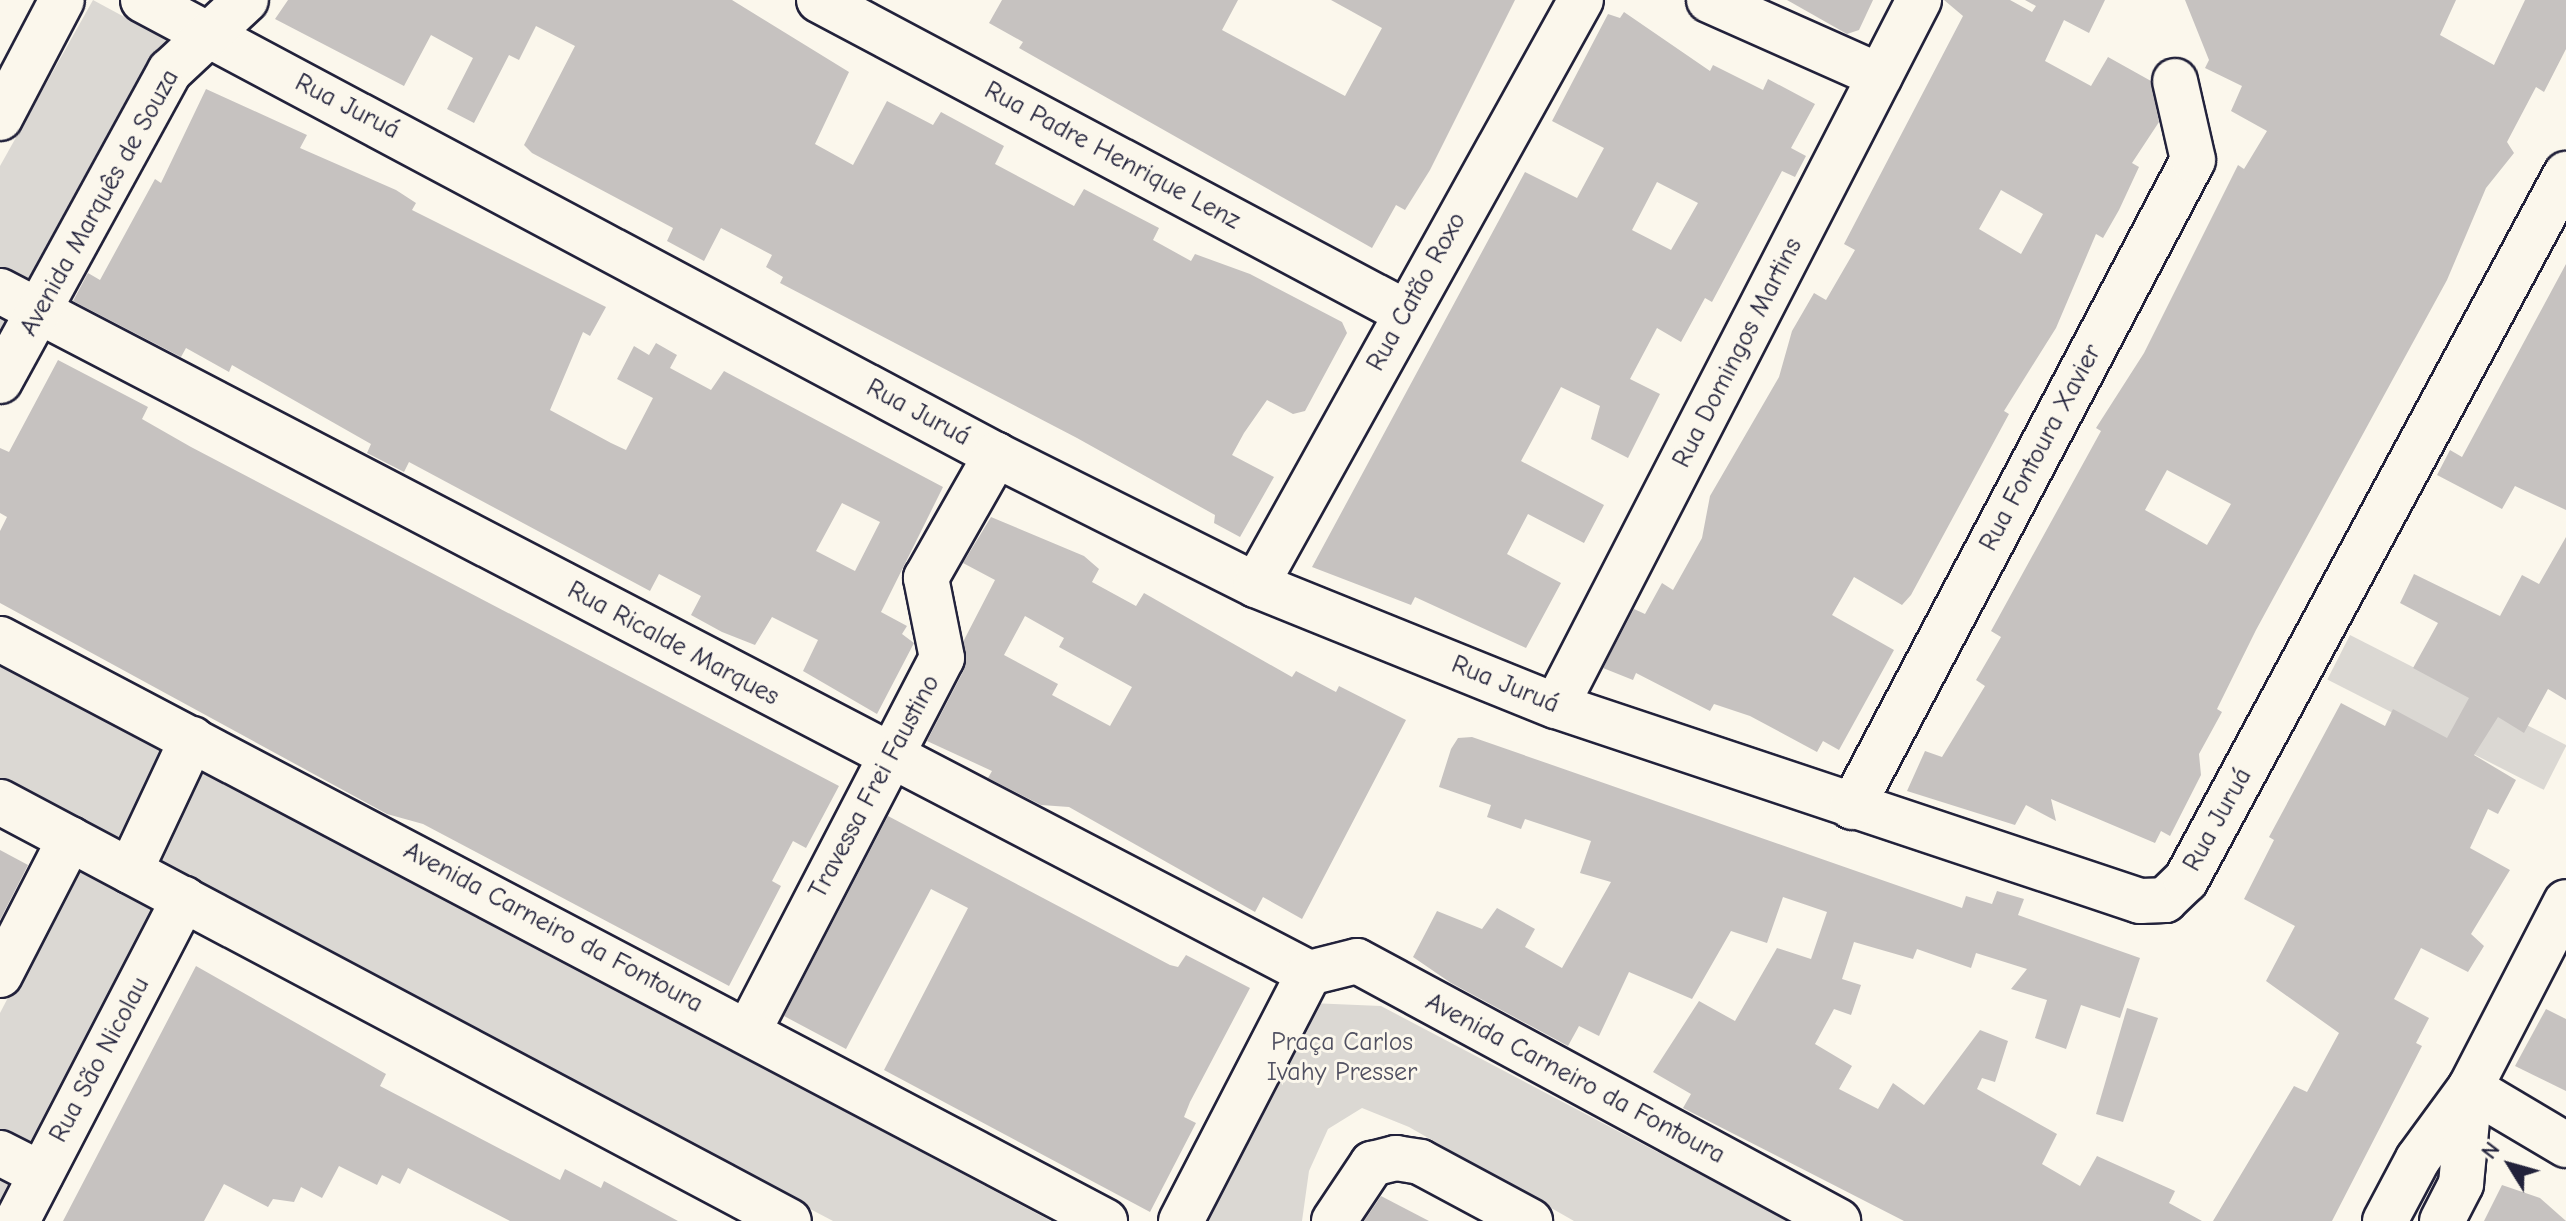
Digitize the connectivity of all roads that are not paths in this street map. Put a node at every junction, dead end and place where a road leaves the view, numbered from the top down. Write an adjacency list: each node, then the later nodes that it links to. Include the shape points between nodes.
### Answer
1 (62, 0): 11 (street)
2 (143, 0): 8 (street, Rua Juruá)
3 (246, 0): 8 (street, Avenida Marquês de Souza)
4 (1581, 0): 15 (street, Rua Catão Roxo)
5 (1709, 0): 9 (street)
6 (1919, 0): 9 (street, Rua Domingos Martins)
7 (824, 1): 15 (street, Rua Padre Henrique Lenz)
8 (209, 35): 14 (street, Avenida Marquês de Souza, via 170,71); 17 (street, Rua Juruá)
9 (1880, 76): 20 (street, Rua Domingos Martins)
10 (2175, 81): 24 (street, Rua Fontoura Xavier, via 2193,160)
11 (0, 118)
12 (2566, 174): 24 (street, Rua Juruá, via 2186,880 2165,900 2140,901)
13 (0, 291): 14 (street, Rua Ricalde Marques)
14 (39, 311): 16 (street, Avenida Marquês de Souza); 22 (street, Rua Ricalde Marques)
15 (1405, 312): 18 (street, Rua Catão Roxo)
16 (0, 381)
17 (996, 455): 18 (street, Rua Juruá); 22 (street, Travessa Frei Faustino, via 926,578 942,658)
18 (1256, 585): 20 (street, Rua Juruá)
19 (0, 639): 21 (street, Avenida Carneiro da Fontoura)
20 (1556, 706): 24 (street, Rua Juruá)
21 (192, 739): 26 (street); 31 (street, Avenida Carneiro da Fontoura)
22 (889, 757): 29 (street, Rua Ricalde Marques); 31 (street, Travessa Frei Faustino)
23 (0, 802): 25 (street)
24 (1852, 807)
25 (70, 839): 26 (street); 30 (street)
26 (130, 871): 27 (street)
27 (184, 899): 36 (street, Rua São Nicolau); 39 (street)
28 (2566, 902): 32 (street)
29 (1309, 973): 41 (street); 44 (street, Avenida Carneiro da Fontoura, via 1357,961)
30 (0, 975)
31 (749, 1030): 40 (street, Avenida Carneiro da Fontoura)
32 (2470, 1088): 33 (street); 35 (street); 37 (street)
33 (2566, 1145)
34 (0, 1153): 36 (street)
35 (2418, 1159): 37 (street); 45 (street)
36 (41, 1174): 38 (street, Rua São Nicolau)
37 (2451, 1203)
38 (17, 1221)
39 (789, 1221)
40 (1105, 1221)
41 (1181, 1221)
42 (1334, 1221): 43 (street, via 1372,1164 1420,1162)
43 (1530, 1221)
44 (1838, 1221)
45 (2385, 1221)

